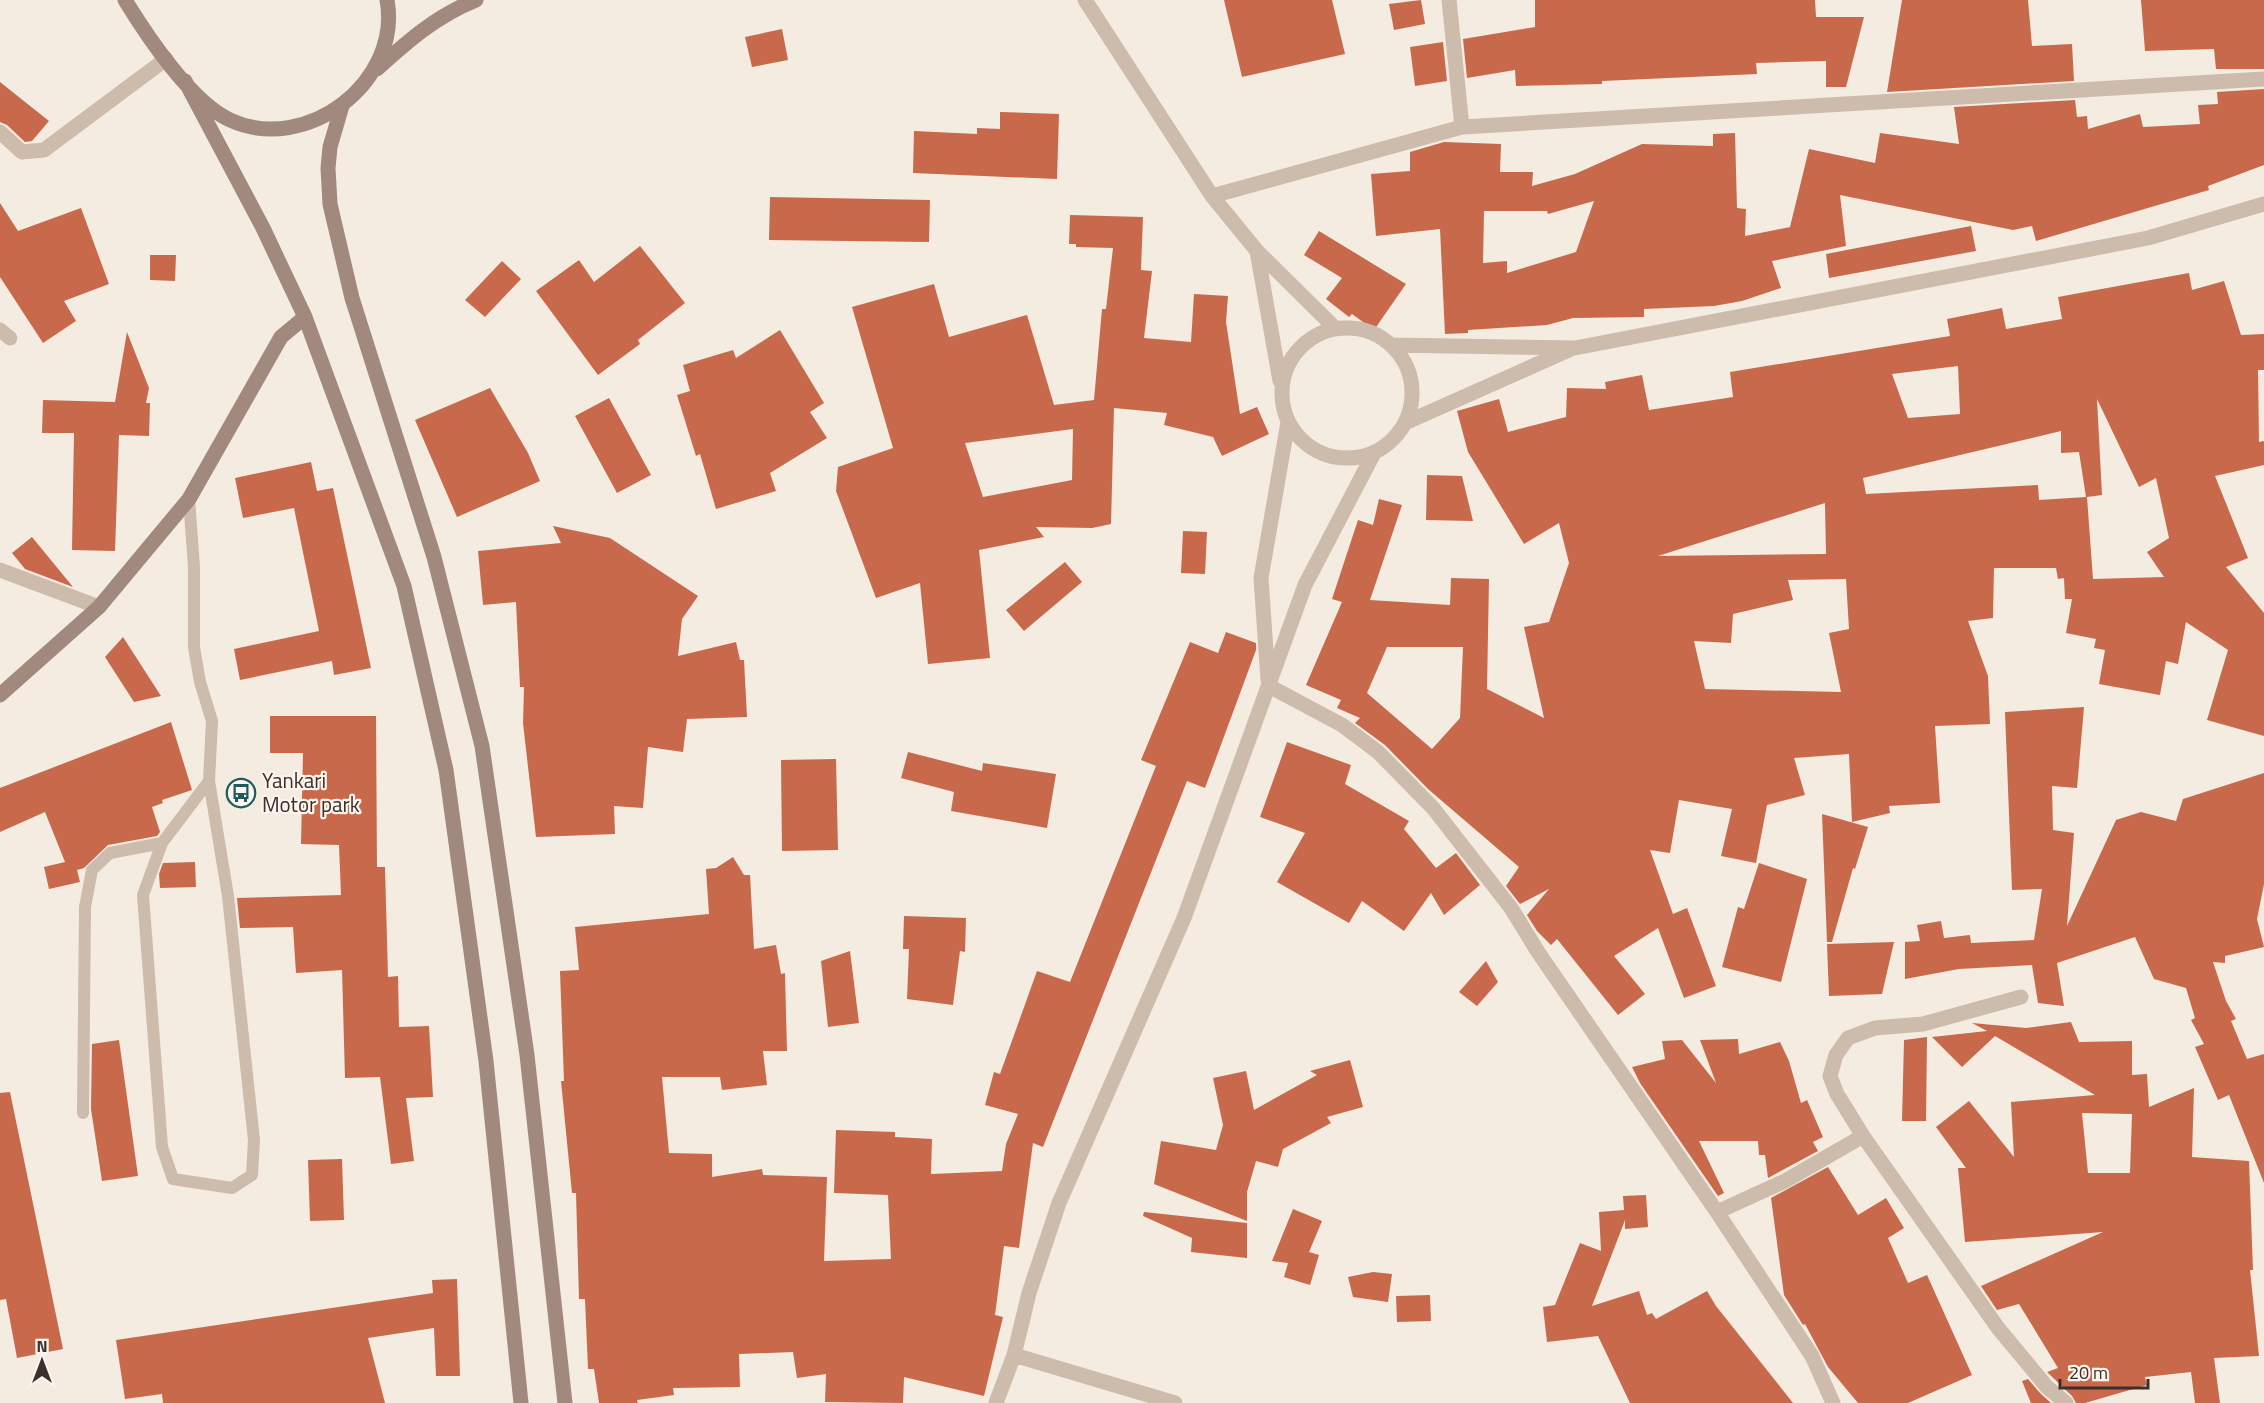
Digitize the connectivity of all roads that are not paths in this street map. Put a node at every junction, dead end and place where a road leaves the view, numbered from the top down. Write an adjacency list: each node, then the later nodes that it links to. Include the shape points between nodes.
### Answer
1 (125, 0): 6 (street)
2 (387, 0): 7 (street, via 388,31)
3 (476, 0): 7 (street, via 417,32)
4 (1085, 0): 13 (street)
5 (1449, 0): 11 (street)
6 (166, 59): 9 (street); 12 (street, via 44,150 22,152)
7 (374, 71): 10 (street)
8 (2264, 78): 11 (street)
9 (185, 81): 10 (street, via 202,101 228,120 250,127 276,129 310,122); 16 (street)
10 (342, 106): 37 (street, via 330,147 330,204 352,298 434,557 482,746 527,1055)
11 (1462, 127): 13 (street)
12 (0, 132)
13 (1212, 196): 15 (street)
14 (2264, 204): 19 (street, via 2148,237)
15 (1257, 251): 17 (street); 20 (street)
16 (305, 317): 24 (street, via 281,337); 36 (street, via 400,576 446,770 486,1061)
17 (1335, 328): 18 (street, via 1355,327 1375,333); 20 (street, via 1302,345 1292,357)
18 (1392, 345): 19 (street); 22 (street, via 1405,361 1412,381 1412,402)
19 (1575, 348): 22 (street)
20 (1282, 386): 21 (street, via 1282,405)
21 (1288, 422): 23 (street, via 1313,449 1331,456 1352,458); 27 (street, via 1261,578)
22 (1405, 423): 23 (street, via 1392,440)
23 (1374, 453): 27 (street, via 1305,585)
24 (189, 499): 26 (street); 29 (lane, via 194,647 212,721)
25 (0, 570): 26 (street)
26 (99, 607): 28 (street)
27 (1269, 686): 34 (street, via 1342,725 1378,752 1433,808 1511,908); 35 (street, via 1184,918 1059,1203 1029,1293)
28 (0, 695)
29 (209, 781): 30 (lane); 30 (lane, via 228,896 254,1140 252,1175 232,1188 173,1179 162,1147 143,895)
30 (162, 843): 32 (lane, via 110,853 92,870 85,907)
31 (2020, 997): 33 (street, via 1923,1024 1875,1028 1848,1038 1836,1055 1830,1076 1836,1094)
32 (82, 1113)
33 (1863, 1136): 34 (street, via 1785,1181); 41 (street, via 1998,1328 2047,1387)
34 (1717, 1212): 40 (street, via 1812,1356)
35 (1014, 1355): 38 (street); 39 (street)
36 (521, 1403)
37 (565, 1403)
38 (996, 1403)
39 (1175, 1403)
40 (1833, 1403)
41 (2066, 1403)

